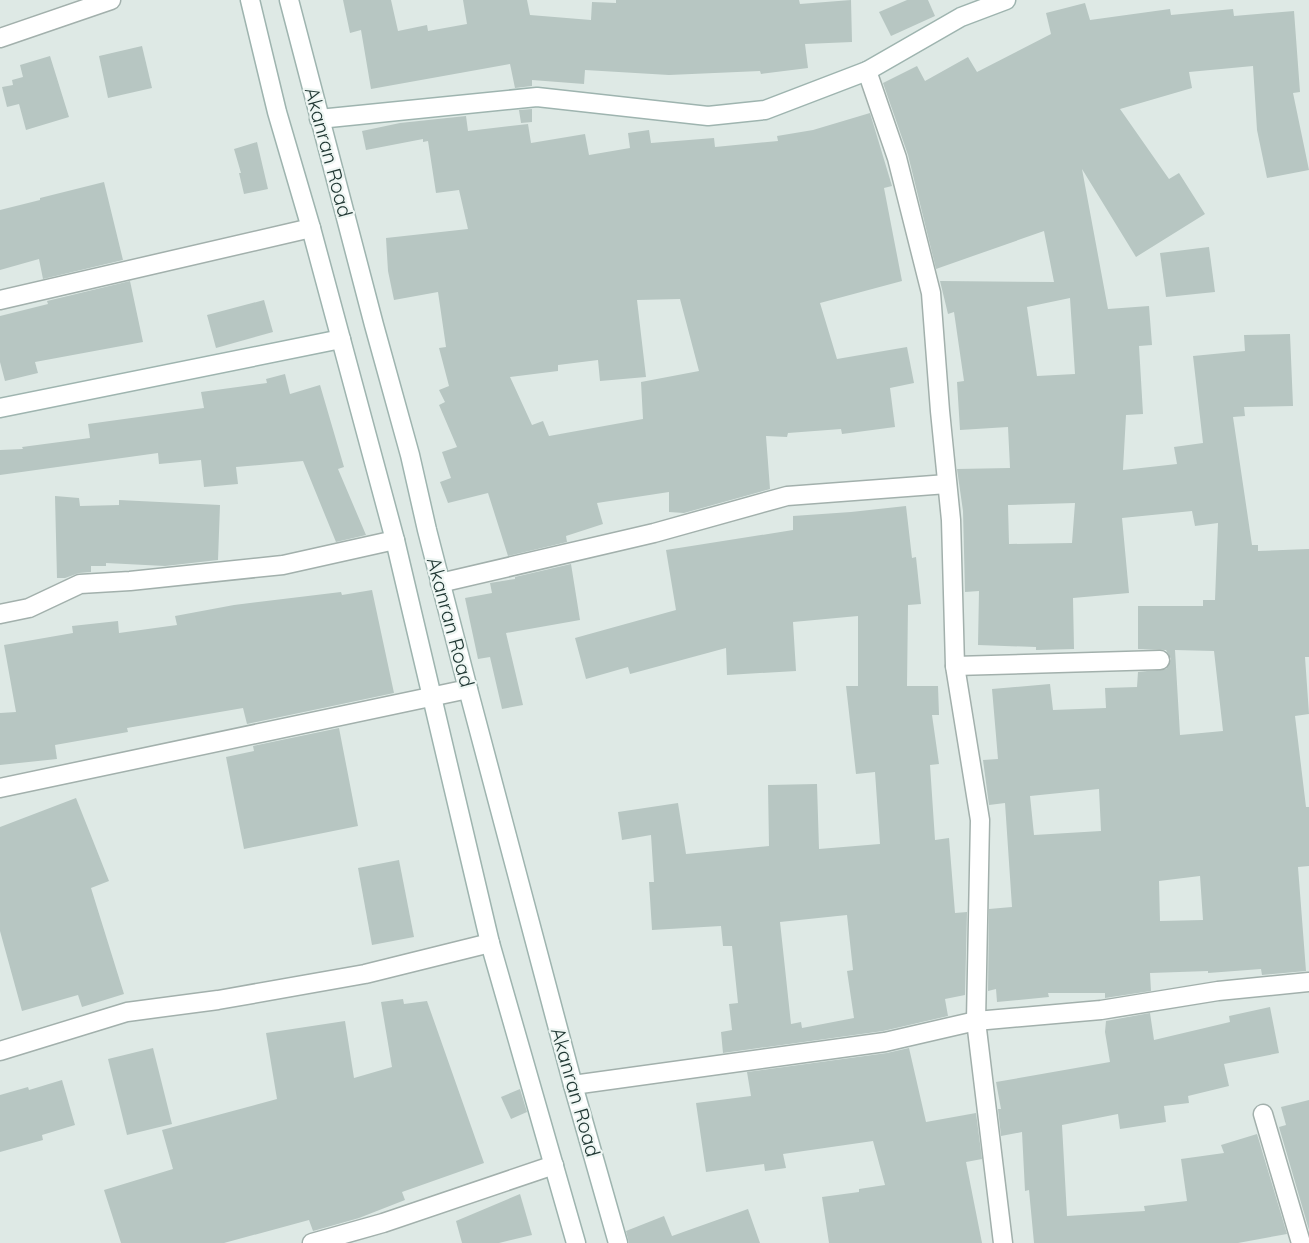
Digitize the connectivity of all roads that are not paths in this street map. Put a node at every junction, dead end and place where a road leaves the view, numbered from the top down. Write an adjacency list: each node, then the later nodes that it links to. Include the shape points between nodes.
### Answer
1 (111, 0): 5 (street)
2 (250, 0): 8 (street, Akanran Road)
3 (289, 0): 7 (street, Akanran Road)
4 (1006, 0): 6 (street, via 961,17)
5 (0, 39)
6 (867, 71): 7 (street, via 765,110 708,116 537,97); 12 (street, via 897,158 931,293)
7 (319, 119): 14 (street, Akanran Road, via 410,455)
8 (311, 228): 9 (street); 10 (street, Akanran Road)
9 (0, 300)
10 (341, 339): 11 (street); 13 (street, Akanran Road)
11 (0, 408)
12 (947, 484): 14 (street, via 787,496 654,533); 17 (street)
13 (395, 540): 15 (street, via 283,565 80,584 29,609); 19 (street, Akanran Road)
14 (440, 583): 18 (street, Akanran Road)
15 (0, 614)
16 (1160, 660): 17 (street)
17 (955, 666): 23 (street, via 980,820)
18 (468, 689): 19 (street); 25 (street, Akanran Road)
19 (431, 697): 20 (street); 21 (street, Akanran Road)
20 (0, 788)
21 (490, 943): 24 (street, via 365,974 127,1012); 27 (street, Akanran Road)
22 (1309, 982): 23 (street, via 1218,991 1101,1010)
23 (976, 1021): 25 (street, via 885,1042); 31 (street)
24 (0, 1051)
25 (573, 1085): 30 (street, Akanran Road)
26 (1263, 1114): 32 (street)
27 (554, 1165): 28 (street); 29 (street, Akanran Road)
28 (312, 1243)
29 (576, 1243)
30 (618, 1243)
31 (1003, 1243)
32 (1301, 1243)

